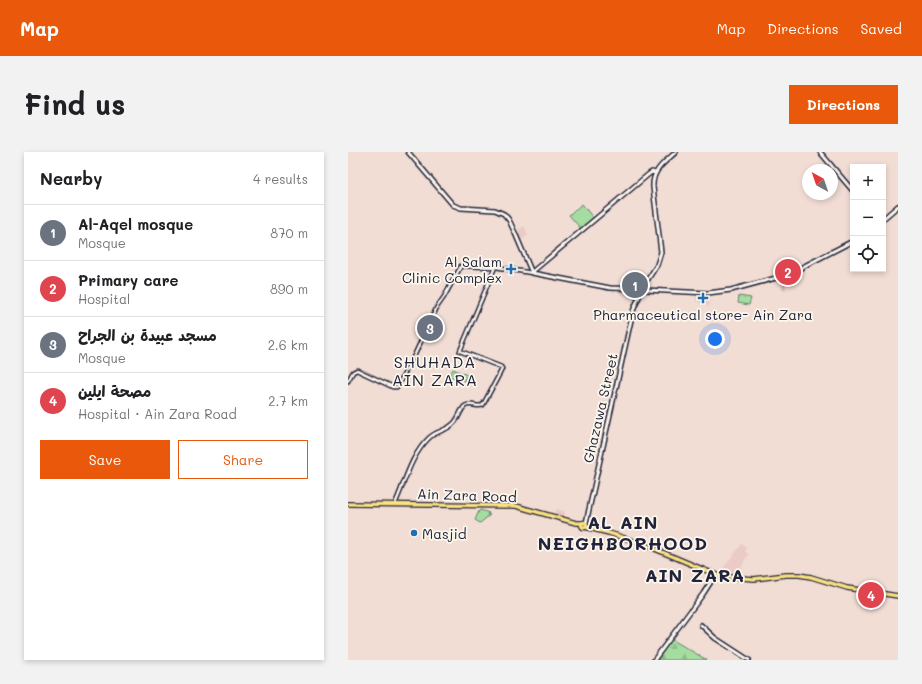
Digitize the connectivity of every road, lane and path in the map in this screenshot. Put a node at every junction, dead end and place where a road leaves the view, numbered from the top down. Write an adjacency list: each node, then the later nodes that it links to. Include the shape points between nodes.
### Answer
1 (408, 152): 10 (main road, via 453,205 505,214)
2 (676, 152): 4 (main road)
3 (820, 152): 5 (main road)
4 (654, 173): 10 (main road); 13 (main road, Ghazawa Street, via 653,187 661,252 658,265)
5 (850, 187)
6 (898, 206): 7 (main road)
7 (886, 216)
8 (850, 242): 13 (main road, via 787,274 731,290 712,293)
9 (495, 267): 10 (street); 14 (street, via 460,267 397,387 394,388 357,370); 15 (street, via 460,351 501,367 500,373 483,405 464,407 454,424 427,440 410,466)
10 (532, 271): 11 (main road)
11 (622, 289): 12 (main road); 13 (main road)
12 (637, 289): 13 (main road); 13 (main road)
13 (643, 290): 17 (main road, Ghazawa Street, via 633,310)
14 (348, 381)
15 (396, 503): 16 (main road, Ain Zara Road); 17 (main road, Ain Zara Road, via 516,506)
16 (348, 504): 17 (main road, Ain Zara Road, via 514,507)
17 (584, 524): 18 (main road, Ain Zara Road, via 648,546); 19 (main road, Ain Zara Road, via 652,546 714,573)
18 (714, 575): 19 (main road, Ain Zara Road); 22 (main road)
19 (744, 577): 20 (main road, Ain Zara Road, via 799,574 852,588)
20 (898, 596)
21 (701, 625): 23 (main road, via 715,638)
22 (654, 660)
23 (749, 660)

